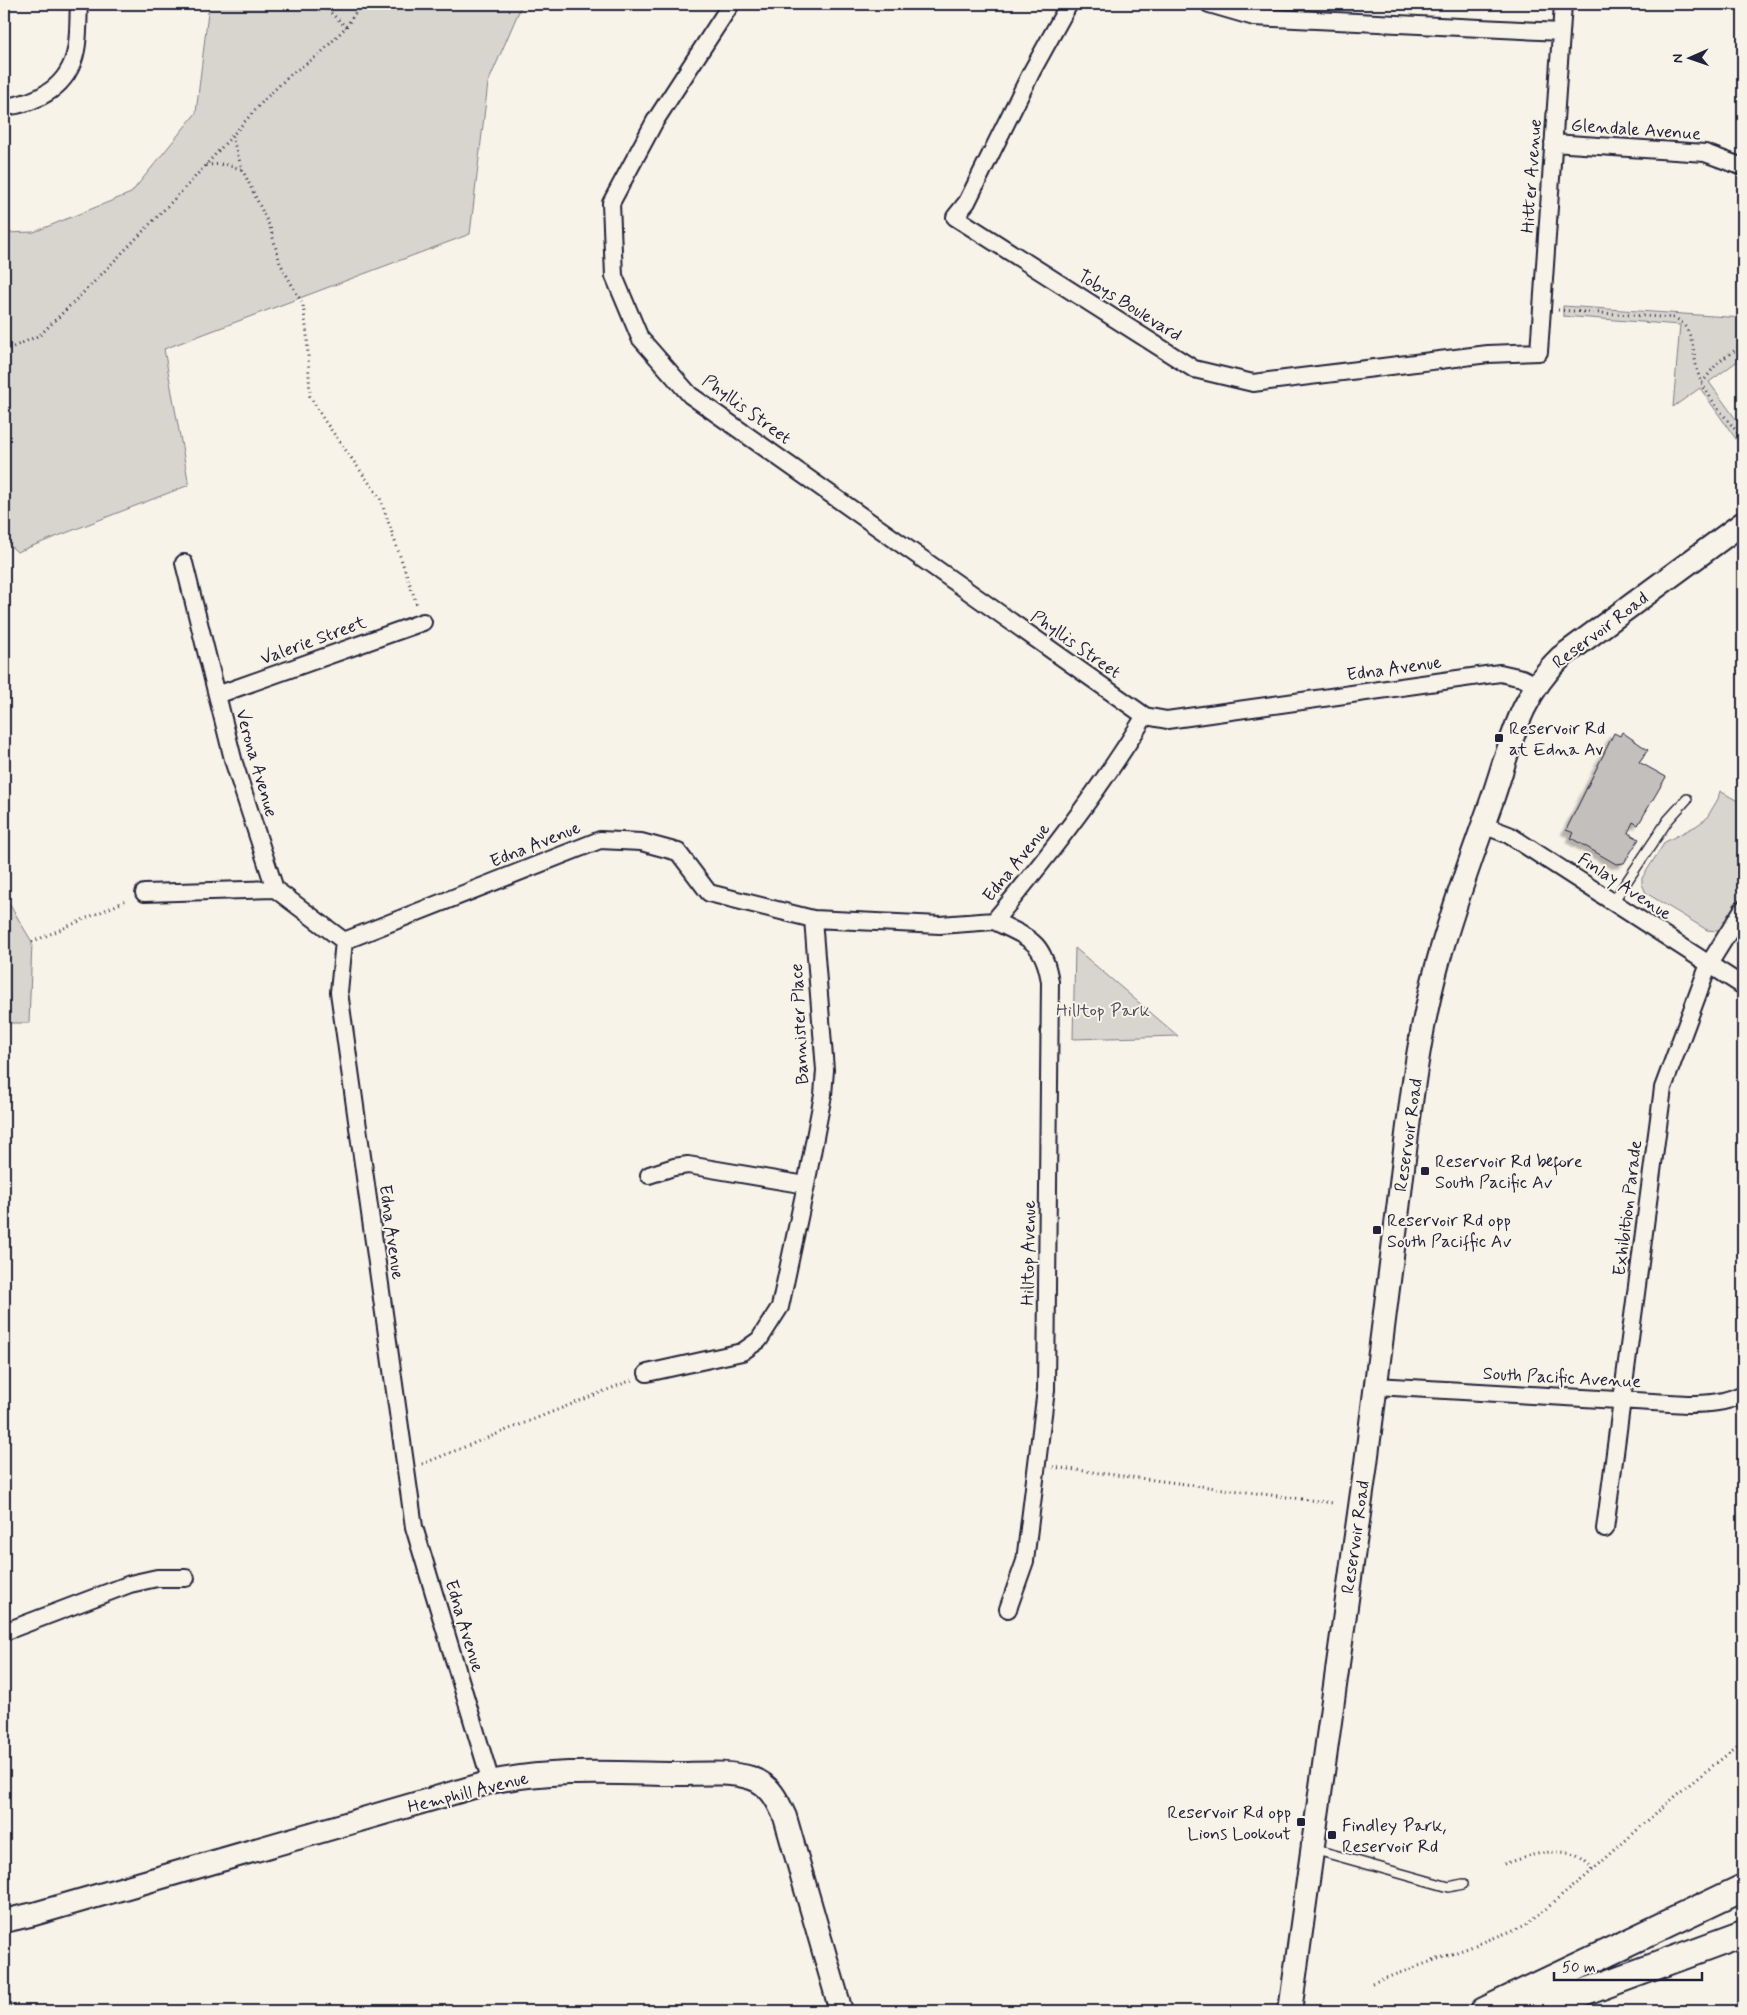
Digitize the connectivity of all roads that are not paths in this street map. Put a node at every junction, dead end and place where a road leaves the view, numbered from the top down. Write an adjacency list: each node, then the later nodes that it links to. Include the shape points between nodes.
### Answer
1 (79, 4): 7 (street, via 76,50 62,82 32,101)
2 (731, 4): 16 (street, Phyllis Street, via 655,121 611,204 614,276 640,338 690,396)
3 (1069, 4): 10 (street, Tobys Boulevard, via 967,202 955,217 1194,369 1253,384 1488,354)
4 (1208, 4): 6 (street, via 1254,18)
5 (1563, 4): 6 (street, Hitter Avenue)
6 (1561, 32): 8 (street, Hitter Avenue)
7 (4, 108)
8 (1553, 143): 9 (street, Glendale Avenue, via 1705,153); 10 (street, Hitter Avenue)
9 (1743, 166)
10 (1539, 352)
11 (1743, 523): 14 (street, Reservoir Road, via 1561,657)
12 (184, 563): 15 (street, Verona Avenue)
13 (423, 622): 15 (street, Valerie Street)
14 (1536, 685): 16 (street, Edna Avenue, via 1500,673 1167,720); 18 (street, Reservoir Road, via 1522,712)
15 (217, 695): 19 (street, Verona Avenue, via 234,763)
16 (1145, 716): 24 (street, Edna Avenue, via 1099,786 1033,875)
17 (1687, 799): 21 (lane, via 1668,820)
18 (1483, 825): 21 (street, Finlay Avenue, via 1509,834); 31 (street, Reservoir Road, via 1436,967 1421,1041)
19 (275, 889): 20 (street); 25 (street)
20 (144, 893)
21 (1613, 902): 26 (street, Finlay Avenue)
22 (1743, 909): 26 (street, Exhibition Parade)
23 (813, 919): 24 (street, Edna Avenue, via 940,925); 25 (street, Edna Avenue, via 709,893 678,852 641,842 600,840); 29 (street, Bannister Place, via 825,1070)
24 (994, 921): 36 (street, Hilltop Avenue, via 1021,934 1038,947 1048,966 1050,982 1046,1390 1025,1562)
25 (344, 941): 38 (street, Edna Avenue, via 339,992 414,1527)
26 (1709, 964): 27 (street, Finlay Avenue); 33 (street, Exhibition Parade, via 1663,1088)
27 (1743, 986)
28 (649, 1175): 29 (street, via 688,1165)
29 (806, 1185): 30 (street, Bannister Place, via 780,1307 759,1340 742,1352)
30 (647, 1373)
31 (1376, 1386): 33 (street, South Pacific Avenue); 39 (street, Reservoir Road)
32 (1743, 1394): 33 (street, South Pacific Avenue, via 1710,1404)
33 (1623, 1400): 34 (street, Exhibition Parade)
34 (1605, 1529)
35 (186, 1578): 37 (street, via 157,1578 130,1584)
36 (1008, 1609)
37 (4, 1632)
38 (491, 1782): 42 (street, Hemphill Avenue); 44 (street, Hemphill Avenue, via 523,1775 583,1772 724,1775 751,1778 766,1786 777,1799 785,1817)
39 (1311, 1848): 40 (lane, via 1449,1887); 45 (street, Reservoir Road)
40 (1463, 1884)
41 (1743, 1888): 46 (main road)
42 (4, 1921)
43 (1743, 1934): 47 (main road)
44 (841, 2011)
45 (1290, 2011)
46 (1484, 2011)
47 (1534, 2011)

